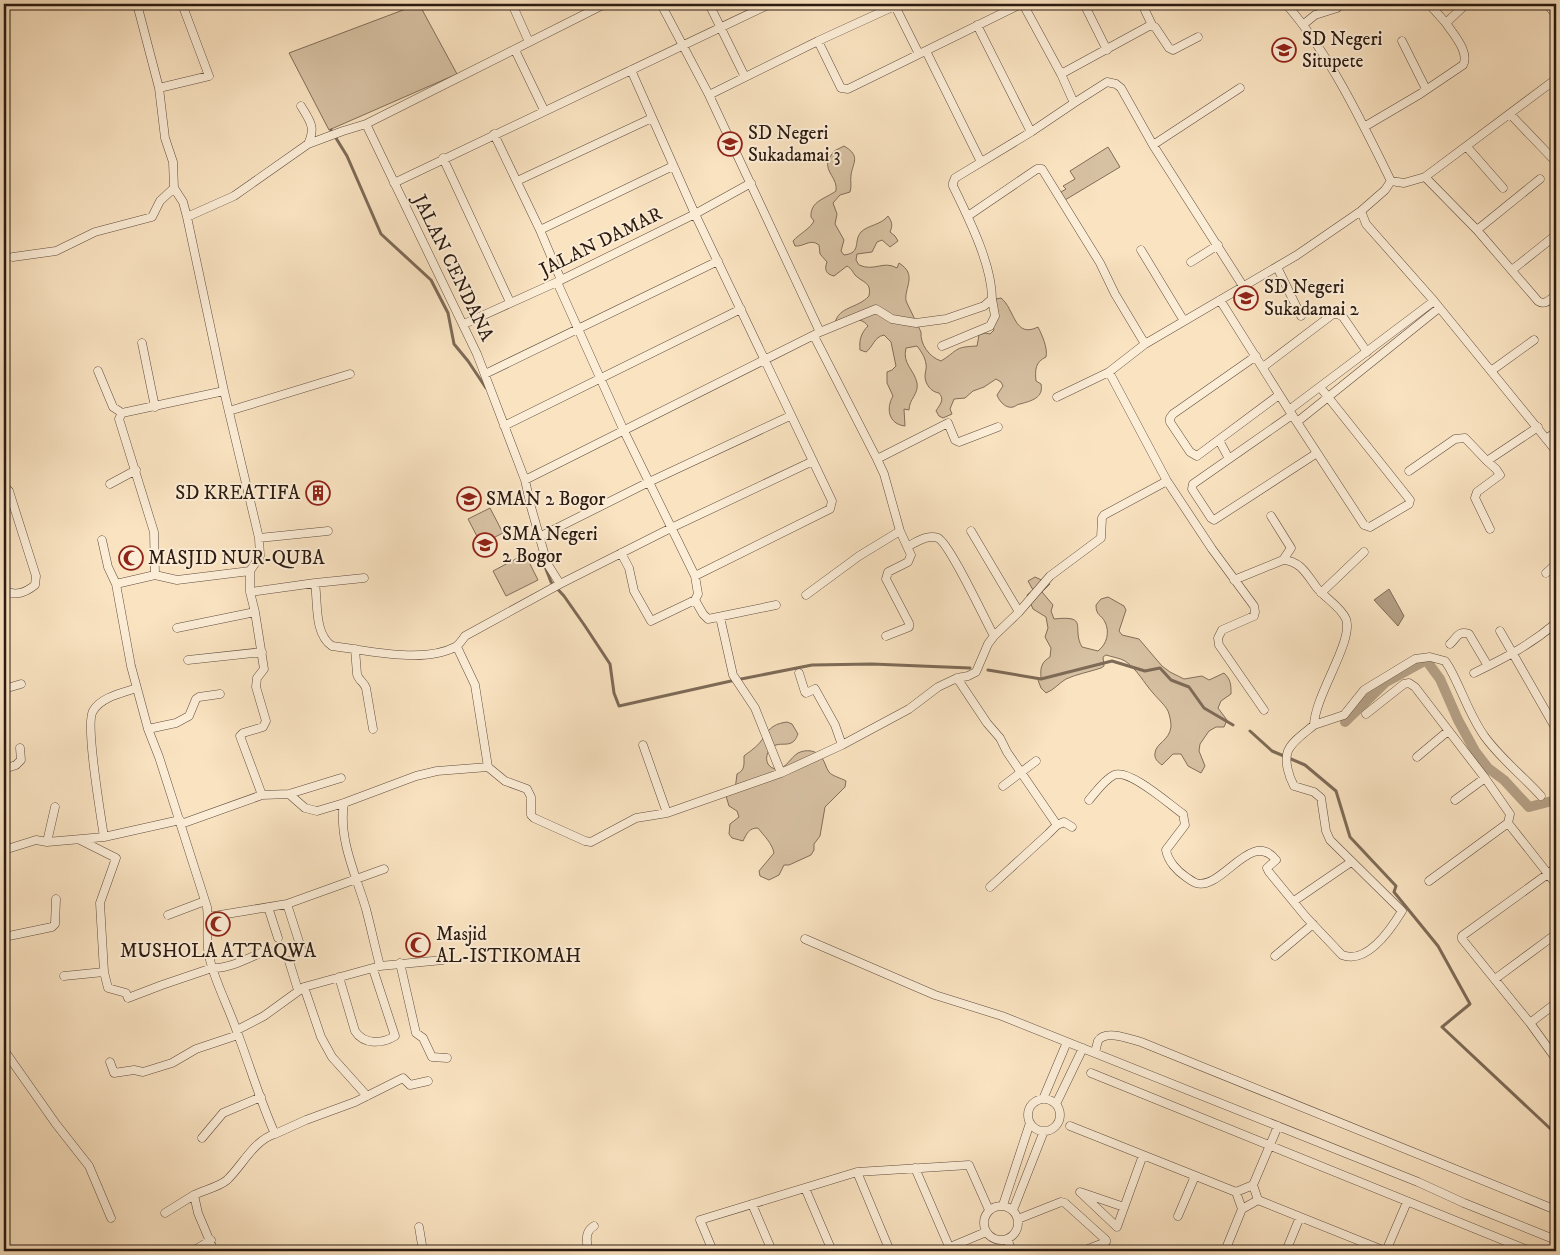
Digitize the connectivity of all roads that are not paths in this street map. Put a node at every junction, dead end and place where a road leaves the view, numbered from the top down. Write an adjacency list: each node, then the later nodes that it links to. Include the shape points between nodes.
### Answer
1 (137, 4): 35 (street)
2 (182, 4): 35 (street, via 209,76)
3 (512, 4): 26 (street)
4 (605, 4): 26 (street)
5 (661, 4): 27 (street)
6 (710, 4): 22 (street)
7 (770, 4): 22 (street)
8 (896, 4): 24 (street); 30 (street)
9 (1022, 4): 20 (street); 32 (street)
10 (1084, 4): 29 (street)
11 (1142, 4): 21 (street)
12 (1286, 4): 19 (street)
13 (1341, 4): 19 (street, via 1315,15)
14 (1429, 4): 18 (street)
15 (1466, 4): 18 (street)
16 (1547, 4): 17 (street)
17 (1556, 15)
18 (1446, 23): 37 (street, via 1465,54 1465,60)
19 (1304, 24): 45 (street)
20 (976, 25): 30 (street); 46 (street)
21 (1152, 25): 23 (street, via 1172,50); 29 (street)
22 (720, 28): 27 (street); 33 (street)
23 (1198, 37)
24 (818, 41): 30 (street, via 844,90); 33 (street)
25 (1402, 41): 37 (street)
26 (529, 42): 28 (street)
27 (682, 46): 31 (street); 38 (street)
28 (515, 50): 41 (street); 44 (street)
29 (1107, 50): 32 (street)
30 (923, 53): 52 (street)
31 (631, 70): 41 (street); 43 (street)
32 (1061, 74): 39 (street)
33 (746, 77): 38 (street)
34 (1556, 79): 42 (street)
35 (159, 88): 61 (street, via 165,138 173,162)
36 (1240, 88): 49 (street)
37 (1426, 89): 45 (street)
38 (709, 95): 60 (street)
39 (1074, 103): 46 (street); 49 (street, via 1107,82 1116,84)
40 (301, 106): 48 (street, via 313,127)
41 (544, 110): 47 (street)
42 (1510, 114): 50 (street); 53 (street)
43 (652, 118): 54 (street); 58 (street)
44 (366, 124): 48 (street); 59 (street, JALAN CENDANA)
45 (1364, 127): 57 (street)
46 (1031, 132): 52 (street)
47 (494, 134): 51 (street); 58 (street)
48 (308, 144): 66 (street, via 234,196)
49 (1153, 146): 70 (street)
50 (1467, 147): 55 (street); 62 (street)
51 (443, 158): 59 (street); 83 (street)
52 (981, 162): 65 (street, via 952,183)
53 (1556, 162)
54 (673, 166): 64 (street); 67 (street)
55 (1425, 177): 57 (street, via 1404,183); 68 (street)
56 (1540, 178): 68 (street)
57 (1391, 181): 63 (street)
58 (517, 182): 67 (street)
59 (394, 183): 88 (street, JALAN CENDANA)
60 (751, 183): 64 (street, JALAN DAMAR); 90 (street)
61 (174, 188): 66 (street, via 184,202); 72 (street, via 160,201 152,217 95,232 56,251)
62 (1502, 188)
63 (1361, 211): 75 (street); 82 (street, via 1366,224)
64 (695, 214): 73 (street); 77 (street, JALAN DAMAR)
65 (968, 216): 80 (street, via 992,286); 94 (street, via 1037,169 1042,169)
66 (187, 217): 108 (street)
67 (540, 230): 77 (street)
68 (1477, 230): 76 (street)
69 (1556, 235): 76 (street)
70 (1218, 245): 74 (street); 78 (street)
71 (1141, 250): 87 (street)
72 (13, 258)
73 (718, 261): 85 (street); 89 (street)
74 (1190, 262)
75 (1277, 267): 78 (street); 86 (street)
76 (1512, 270): 79 (street, via 1541,303)
77 (559, 281): 83 (street, JALAN DAMAR); 89 (street)
78 (1243, 286): 81 (street)
79 (1556, 295)
80 (992, 298): 90 (street, via 984,306 946,319 916,323 892,319 876,309); 95 (street, via 995,316 990,326)
81 (1220, 300): 87 (street); 98 (street)
82 (1434, 301): 84 (street); 92 (street)
83 (510, 302): 88 (street, JALAN DAMAR)
84 (1439, 308): 96 (street); 102 (street)
85 (741, 310): 99 (street); 106 (street)
86 (1301, 316)
87 (1184, 321): 94 (street)
88 (464, 324): 105 (street, JALAN CENDANA)
89 (578, 330): 105 (street); 106 (street)
90 (817, 334): 99 (street); 126 (street)
91 (1534, 340): 102 (street)
92 (1380, 342): 96 (street); 97 (street)
93 (142, 343): 112 (street)
94 (1145, 344): 103 (street)
95 (942, 346)
96 (1387, 350): 111 (street)
97 (1367, 352): 100 (street, via 1343,318 1333,314); 107 (street)
98 (1256, 356): 100 (street); 123 (street, via 1170,418 1194,456)
99 (765, 360): 115 (street); 120 (street)
100 (1263, 367): 109 (street)
101 (98, 371): 114 (street, via 113,407)
102 (1491, 371): 119 (street)
103 (1109, 372): 110 (street); 133 (street)
104 (350, 374): 113 (street)
105 (485, 374): 117 (street, JALAN CENDANA)
106 (599, 378): 117 (street); 120 (street)
107 (1320, 387): 111 (street); 116 (street)
108 (224, 391): 112 (street); 113 (street)
109 (1279, 395): 116 (street); 123 (street)
110 (1057, 397)
111 (1327, 398): 116 (street); 125 (street, via 1409,498 1409,504 1367,527)
112 (155, 407): 114 (street)
113 (229, 411): 144 (street)
114 (122, 413): 130 (street, via 119,418 121,428)
115 (790, 416): 128 (street); 134 (street)
116 (1293, 416): 125 (street); 127 (street)
117 (504, 426): 132 (street, JALAN CENDANA)
118 (998, 427): 126 (street, via 959,442 948,424)
119 (1538, 427): 122 (street); 129 (street)
120 (624, 431): 132 (street); 134 (street)
121 (1556, 432): 122 (street)
122 (1546, 439): 124 (street)
123 (1219, 440): 127 (street)
124 (1556, 451)
125 (1317, 453): 127 (street, via 1214,520 1191,486)
126 (877, 459): 141 (street)
127 (1229, 459)
128 (813, 461): 138 (street); 154 (street, via 832,501 830,509)
129 (1487, 461): 131 (street, via 1465,438 1454,439); 139 (street, via 1500,475 1477,492 1475,498)
130 (136, 470): 135 (street); 153 (street, via 154,532)
131 (1410, 471)
132 (526, 480): 143 (street, JALAN CENDANA)
133 (1167, 481): 156 (street); 167 (street, via 1104,516 1102,538 1050,576)
134 (649, 482): 138 (street); 143 (street)
135 (110, 484)
136 (4, 486): 160 (street, via 10,491 36,576 35,585 28,591 19,594)
137 (1271, 516): 149 (street, via 1292,548)
138 (671, 528): 148 (street); 154 (street)
139 (1490, 530)
140 (328, 531): 144 (street)
141 (900, 531): 146 (street); 163 (street)
142 (971, 531): 167 (street)
143 (539, 537): 159 (street, JALAN CENDANA, via 547,563)
144 (259, 538): 151 (street, via 260,556)
145 (102, 540): 158 (street)
146 (908, 546): 172 (street, via 911,555 908,562 888,572 886,579 909,627); 173 (street, via 930,537 941,540)
147 (1364, 552): 162 (street)
148 (621, 553): 159 (street); 164 (street, via 634,591 651,621)
149 (1283, 560): 156 (street); 162 (street, via 1292,560 1301,566)
150 (1556, 564): 152 (street)
151 (250, 571): 153 (street, via 177,580); 161 (street)
152 (1546, 572)
153 (155, 575): 158 (street)
154 (695, 576): 164 (street, via 698,594)
155 (364, 578): 157 (street)
156 (1234, 580): 188 (street, via 1255,612 1254,616 1222,630 1219,645)
157 (315, 583): 161 (street); 176 (street, via 324,641 332,646)
158 (116, 584): 185 (street)
159 (559, 585): 175 (street, via 466,636)
160 (4, 591)
161 (250, 592): 166 (street)
162 (1321, 593): 190 (street, via 1343,615 1347,632 1321,694)
163 (806, 595)
164 (695, 600): 168 (street, via 705,618)
165 (776, 605): 168 (street)
166 (255, 612): 170 (street); 177 (street)
167 (1018, 612): 173 (street)
168 (720, 617): 203 (street, via 733,675 755,708)
169 (1556, 622): 178 (street)
170 (177, 628)
171 (1500, 631): 178 (street)
172 (886, 636)
173 (994, 636): 183 (street, via 976,672)
174 (1450, 644): 180 (street, via 1459,634 1469,634)
175 (456, 647): 176 (street, via 434,655 418,656); 200 (street, via 475,685)
176 (355, 649): 192 (street, via 356,674 366,688)
177 (262, 652): 179 (street); 208 (street, via 264,669 257,678 256,687 266,722 263,727 240,736)
178 (1514, 654): 180 (street); 193 (street)
179 (188, 660)
180 (1488, 666): 181 (street)
181 (1474, 673)
182 (799, 674): 196 (street, via 804,692 815,689)
183 (956, 678): 196 (street, via 909,709); 202 (street)
184 (21, 684): 186 (street)
185 (137, 688): 191 (street); 219 (street, via 115,695 92,712 90,725)
186 (4, 689)
187 (220, 694): 191 (street, via 199,697 189,716 176,723)
188 (1264, 710)
189 (1366, 714): 194 (street, via 1409,683)
190 (1314, 725): 209 (street, via 1344,715 1364,690 1415,659 1430,656 1447,664 1484,735); 223 (street, via 1287,752 1289,774 1294,786 1314,792 1321,798 1330,840)
191 (148, 729): 215 (street)
192 (373, 729)
193 (1556, 729)
194 (1448, 731): 198 (street); 205 (street)
195 (643, 744): 214 (street)
196 (842, 745): 203 (street)
197 (20, 748): 201 (street, via 21,760)
198 (1416, 757)
199 (1036, 761): 202 (street)
200 (488, 767): 212 (street, via 416,776); 214 (street, via 505,781 526,789 532,797 531,815 534,818 585,841 591,842 641,816)
201 (4, 769)
202 (1020, 771): 206 (street); 217 (street)
203 (781, 773): 214 (street)
204 (342, 778): 207 (street)
205 (1485, 778): 211 (street); 216 (street, via 1510,814)
206 (1002, 786)
207 (289, 794): 208 (street); 212 (street, via 305,808 317,812)
208 (262, 795): 215 (street)
209 (1541, 796)
210 (1088, 800): 233 (street, via 1115,774 1123,774 1142,783 1183,814 1185,825 1166,850 1179,872 1196,883 1203,883 1260,850 1276,859 1268,870)
211 (1455, 800)
212 (344, 803): 227 (street, via 344,834)
213 (55, 807): 221 (street)
214 (668, 813)
215 (180, 822): 219 (street); 232 (street)
216 (1508, 823): 226 (street); 228 (street)
217 (1057, 824): 218 (street, via 1064,822); 230 (street)
218 (1072, 827)
219 (104, 838): 220 (street)
220 (80, 840): 221 (street); 251 (street, via 116,858 100,903)
221 (47, 842): 222 (street, via 36,840)
222 (4, 850)
223 (1351, 862): 233 (street); 238 (street, via 1402,911 1397,920 1378,943 1350,957 1342,954)
224 (1556, 868): 226 (street)
225 (384, 869): 227 (street)
226 (1547, 874): 229 (street); 254 (street, via 1462,936)
227 (356, 880): 234 (street); 249 (street, via 366,908)
228 (1429, 881)
229 (1556, 884)
230 (990, 886)
231 (56, 899): 240 (street, via 55,924 52,927)
232 (205, 901): 236 (street); 237 (street)
233 (1294, 901): 238 (street)
234 (287, 904): 235 (street); 244 (street)
235 (268, 907): 237 (street); 241 (street)
236 (168, 915)
237 (208, 918): 250 (street, via 207,947)
238 (1313, 924): 245 (street)
239 (1556, 934): 254 (street)
240 (4, 937)
241 (278, 938)
242 (805, 939): 259 (street, via 935,995 1002,1016)
243 (268, 950): 250 (street, via 235,964)
244 (302, 951)
245 (1275, 956)
246 (443, 960): 248 (street)
247 (289, 961): 255 (street)
248 (400, 964): 249 (street); 263 (street, via 416,1033 423,1038 432,1058)
249 (376, 967): 253 (street); 253 (street, via 395,1036 385,1042 365,1041 355,1031)
250 (212, 968): 251 (street, via 128,998 126,994 108,988); 258 (street)
251 (104, 972): 252 (street)
252 (64, 976)
253 (339, 977): 255 (street)
254 (1495, 979): 257 (street)
255 (301, 988): 258 (street); 268 (street, via 332,1057)
256 (1556, 1003): 257 (street)
257 (1530, 1023): 264 (street)
258 (237, 1032): 265 (street, via 172,1063 143,1072 114,1073); 269 (street)
259 (1067, 1042): 260 (street); 270 (street)
260 (1083, 1048): 262 (street); 271 (street)
261 (4, 1050): 299 (street, via 89,1166)
262 (1095, 1053): 274 (street); 295 (street, via 1099,1040 1104,1036 1114,1035 1140,1042)
263 (447, 1058)
264 (1556, 1059)
265 (110, 1062)
266 (1091, 1073): 278 (street)
267 (428, 1081): 268 (street, via 410,1086 403,1078)
268 (367, 1096): 276 (street)
269 (261, 1097): 276 (street); 277 (street, via 223,1113)
270 (1044, 1098): 271 (street); 272 (street, via 1031,1106 1028,1114)
271 (1056, 1104): 275 (street, via 1059,1122)
272 (1030, 1123): 275 (street); 290 (street)
273 (1070, 1126): 279 (street)
274 (1278, 1126): 278 (street); 306 (street)
275 (1044, 1131): 294 (street)
276 (275, 1134): 286 (street, via 262,1140 222,1184)
277 (202, 1138)
278 (1270, 1146): 283 (street); 288 (street)
279 (1143, 1155): 282 (street); 291 (street)
280 (915, 1168): 281 (street); 293 (street, via 970,1166); 308 (street)
281 (857, 1172): 284 (street); 316 (street)
282 (1196, 1176): 285 (street); 297 (street)
283 (1253, 1185): 285 (street); 287 (street)
284 (805, 1188): 289 (street); 315 (street)
285 (1236, 1192): 292 (street)
286 (194, 1195): 296 (street); 305 (street, via 198,1213)
287 (1258, 1200): 292 (street); 298 (street)
288 (1407, 1202): 321 (street); 322 (street)
289 (752, 1204): 313 (street, via 700,1220); 314 (street)
290 (1003, 1205): 293 (street); 294 (street)
291 (1124, 1207): 291 (street, via 1117,1227 1080,1192 1115,1204)
292 (1242, 1209): 307 (street)
293 (989, 1210): 303 (street, via 984,1217)
294 (1013, 1210): 300 (street)
295 (1556, 1210)
296 (165, 1213)
297 (1178, 1216)
298 (1300, 1217): 320 (street); 321 (street)
299 (110, 1218)
300 (1018, 1219): 304 (street, via 1014,1234); 319 (street, via 1061,1202 1066,1203 1106,1240)
301 (594, 1226): 312 (street, via 588,1232)
302 (419, 1227): 311 (street)
303 (986, 1232): 304 (street, via 999,1240); 308 (street)
304 (1007, 1239): 318 (street)
305 (211, 1240): 309 (street); 310 (street)
306 (1556, 1240)
307 (1227, 1246)
308 (950, 1249): 317 (street)
309 (192, 1251)
310 (214, 1251)
311 (423, 1251)
312 (588, 1251)
313 (714, 1251)
314 (772, 1251)
315 (832, 1251)
316 (890, 1251)
317 (941, 1251)
318 (1012, 1251)
319 (1084, 1251)
320 (1286, 1251)
321 (1386, 1251)
322 (1530, 1251)

